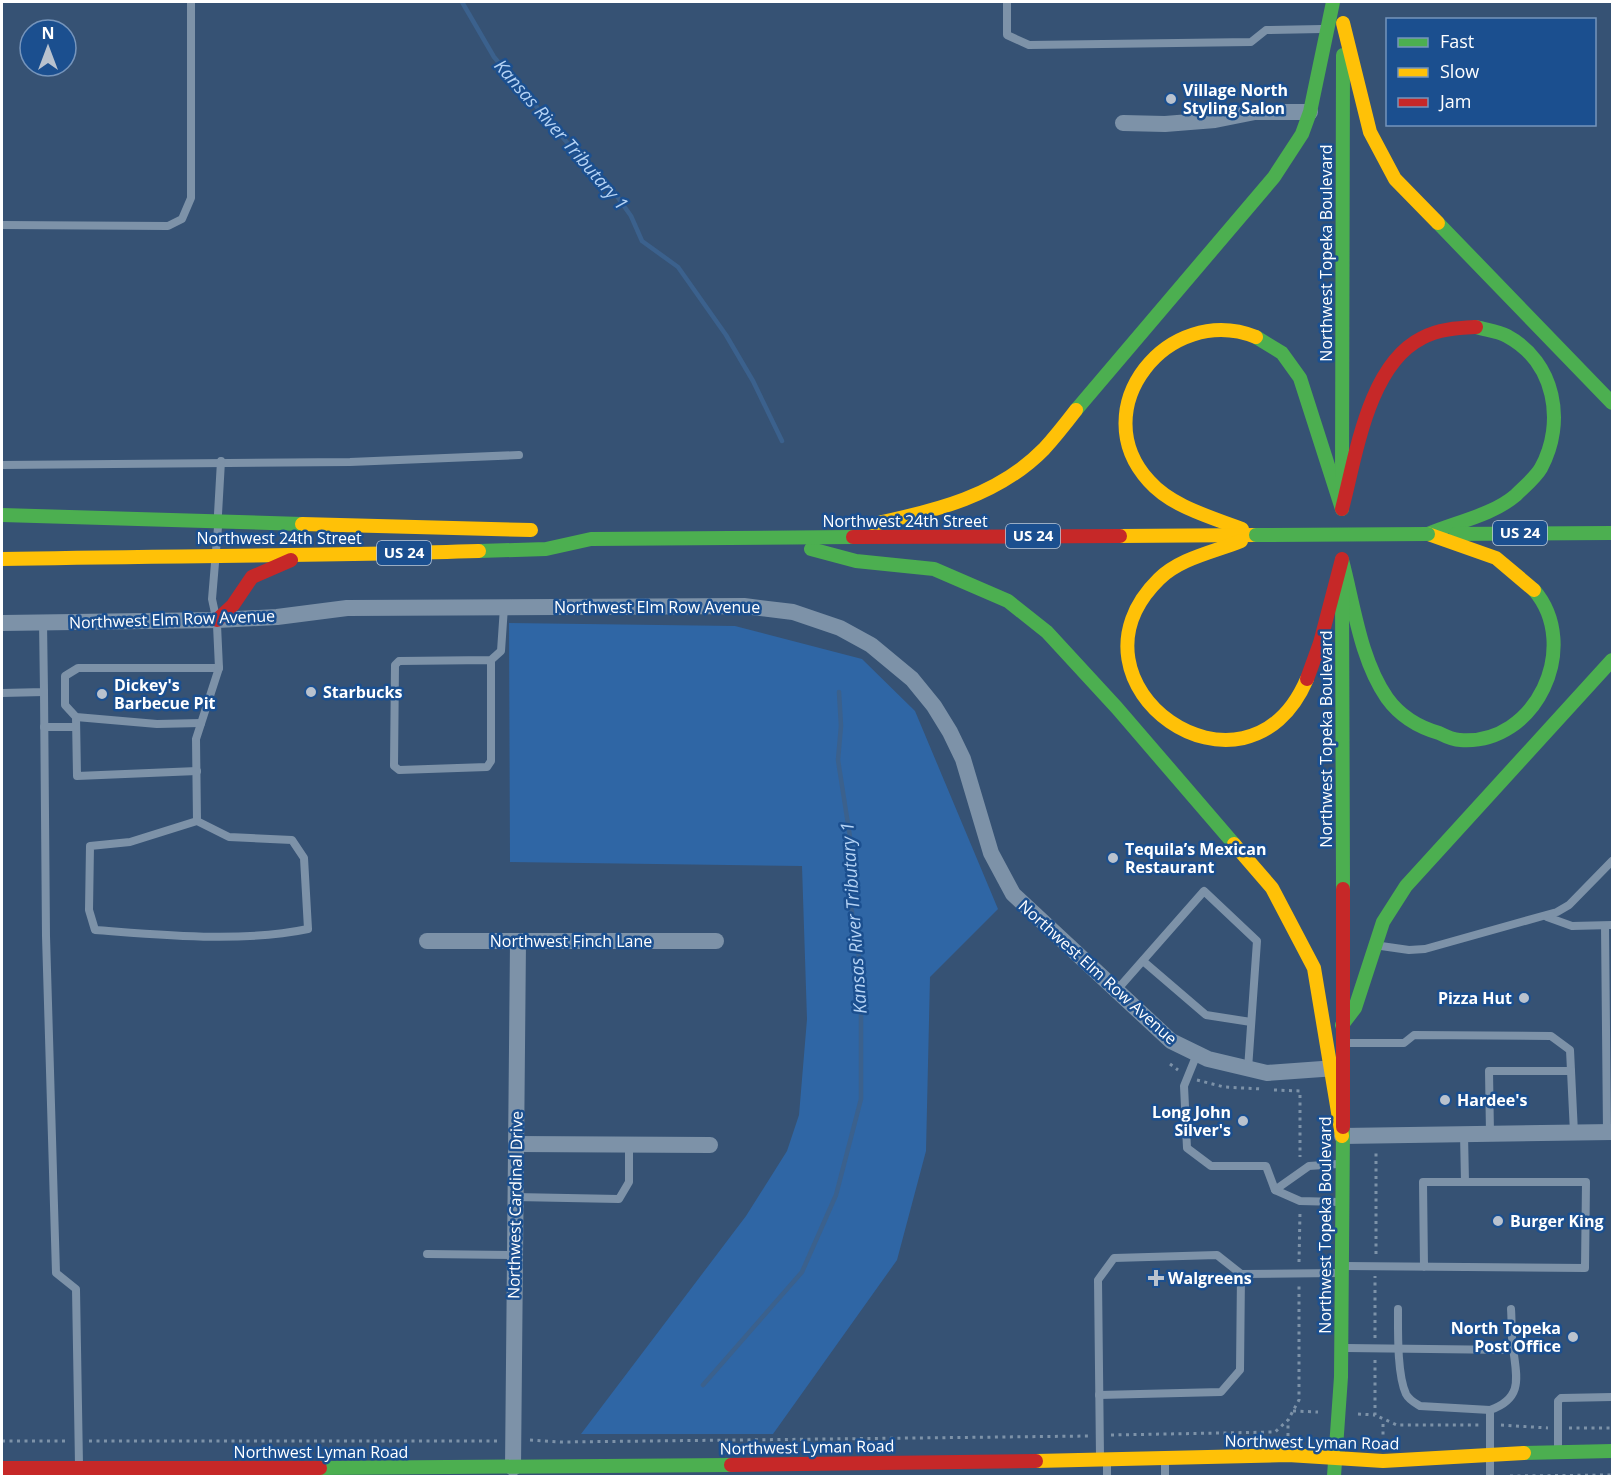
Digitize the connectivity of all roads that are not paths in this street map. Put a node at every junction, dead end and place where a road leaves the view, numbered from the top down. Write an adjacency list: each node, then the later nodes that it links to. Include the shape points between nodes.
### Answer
1 (191, 2): 9 (lane, via 191,198 182,219 168,226)
2 (1007, 2): 6 (lane, via 1007,35 1029,45 1251,42 1266,30)
3 (1333, 2): 6 (main road)
4 (1343, 2): 5 (main road, Northwest Topeka Boulevard)
5 (1343, 23): 10 (main road, via 1370,132 1395,179); 14 (main road, Northwest Topeka Boulevard)
6 (1328, 29): 7 (main road)
7 (1310, 112): 8 (street, via 1254,112 1165,124); 23 (main road, via 1302,134 1274,177 1024,468 1002,484 954,506)
8 (1123, 123)
9 (2, 225)
10 (1612, 403)
11 (519, 455): 12 (lane, via 350,462)
12 (221, 461): 13 (lane); 16 (lane)
13 (2, 465)
14 (1342, 510): 20 (main road, via 1379,388 1397,356 1413,342 1455,326 1477,326 1510,337 1528,350 1548,377 1557,420 1554,446 1545,467 1514,497); 21 (main road, via 1306,386 1286,356 1272,344 1239,330 1200,329 1163,347 1147,363 1132,390 1128,438 1141,471 1170,497); 27 (main road, Northwest Topeka Boulevard)
15 (2, 515): 16 (main road, Northwest 24th Street / US 24)
16 (218, 519): 17 (main road, Northwest 24th Street / US 24); 25 (lane)
17 (541, 530)
18 (563, 532): 24 (main road, Northwest 24th Street / US 24)
19 (1612, 533): 20 (main road, US 24)
20 (1428, 534): 21 (main road, US 24, bridge); 27 (main road, via 1486,552 1505,563 1536,593 1547,612 1556,653 1553,674 1539,702 1507,730 1486,737 1454,739 1434,735 1408,720 1386,696 1372,668)
21 (1256, 535): 23 (main road, Northwest 24th Street / US 24); 27 (main road, via 1160,578 1143,598 1132,625 1130,662 1146,705 1170,726 1200,738 1239,738 1280,720 1308,678)
22 (766, 538): 23 (main road, Northwest 24th Street / US 24); 24 (main road, Northwest 24th Street / US 24); 56 (main road, via 856,561 943,572 1008,601 1047,632 1117,708 1282,904 1314,968)
23 (810, 538)
24 (591, 539): 26 (main road, Northwest 24th Street / US 24, via 546,549)
25 (216, 555): 26 (main road, Northwest 24th Street / US 24); 28 (main road, Northwest 24th Street / US 24); 30 (lane, via 212,599)
26 (300, 556): 30 (main road, via 252,577)
27 (1342, 559): 53 (main road, Northwest Topeka Boulevard)
28 (2, 560)
29 (504, 607): 30 (street, Northwest Elm Row Avenue, via 347,608); 33 (lane, via 501,651); 51 (street, Northwest Elm Row Avenue, via 765,607 824,621 871,645 912,679 950,732 969,777 991,853 1013,894)
30 (217, 620): 31 (street, Northwest Elm Row Avenue); 35 (lane)
31 (43, 622): 32 (street, Northwest Elm Row Avenue); 36 (lane)
32 (2, 623)
33 (492, 660): 33 (lane, via 492,761 487,767 399,770 394,766 395,665 399,661)
34 (1612, 660): 49 (main road, via 1415,875 1383,922)
35 (219, 668): 38 (lane, via 78,668 65,676 63,699); 39 (lane)
36 (44, 692): 37 (lane); 40 (lane)
37 (2, 693)
38 (76, 722): 39 (lane, via 106,718 158,724); 40 (lane); 41 (lane, via 77,776)
39 (201, 723): 41 (lane, via 196,739)
40 (44, 727): 92 (lane, via 56,1273 76,1289)
41 (197, 771): 42 (lane)
42 (197, 821): 42 (lane, via 229,837 292,840 304,858 308,929 180,936 95,930 89,910 90,846 130,842)
43 (1612, 861): 44 (lane, via 1569,905)
44 (1547, 917): 45 (lane, via 1572,926); 49 (lane, via 1425,949)
45 (1609, 926): 59 (lane)
46 (427, 941): 48 (street, Northwest Finch Lane)
47 (716, 941): 48 (street, Northwest Finch Lane)
48 (518, 942): 64 (street, Northwest Cardinal Drive)
49 (1374, 945): 53 (main road, via 1355,1008)
50 (1143, 961): 51 (lane); 52 (lane, via 1206,1015); 52 (lane, via 1204,891 1257,941)
51 (1116, 991): 55 (street, Northwest Elm Row Avenue, via 1171,1041)
52 (1251, 1022): 57 (lane)
53 (1342, 1025): 54 (main road, Northwest Topeka Boulevard)
54 (1343, 1043): 56 (main road, Northwest Topeka Boulevard); 58 (lane, via 1404,1043 1414,1035 1551,1036 1570,1050)
55 (1197, 1054): 57 (street, Northwest Elm Row Avenue); 69 (lane, via 1184,1086 1187,1148 1210,1166 1266,1166)
56 (1337, 1068): 57 (street, Northwest Elm Row Avenue, via 1267,1072); 63 (main road, Northwest Topeka Boulevard)
57 (1248, 1069)
58 (1571, 1071): 60 (lane); 62 (lane, via 1489,1071)
59 (1610, 1132): 60 (street)
60 (1574, 1133): 62 (street)
61 (1464, 1134): 62 (street); 63 (street); 68 (lane)
62 (1490, 1134)
63 (1342, 1136): 67 (main road, Northwest Topeka Boulevard)
64 (516, 1144): 65 (street); 70 (street, Northwest Cardinal Drive)
65 (628, 1144): 66 (street); 70 (lane, via 629,1182 618,1199)
66 (710, 1145)
67 (1342, 1164): 69 (lane, via 1310,1166); 71 (main road, Northwest Topeka Boulevard)
68 (1465, 1182): 74 (lane, via 1423,1182); 74 (lane, via 1586,1182 1585,1268)
69 (1275, 1190): 71 (lane, via 1300,1201)
70 (515, 1197): 73 (street, Northwest Cardinal Drive)
71 (1342, 1202): 75 (main road, Northwest Topeka Boulevard)
72 (427, 1254): 73 (lane)
73 (515, 1255): 93 (street, Northwest Cardinal Drive)
74 (1424, 1267): 75 (lane)
75 (1341, 1269): 76 (lane); 79 (main road, Northwest Topeka Boulevard)
76 (1241, 1274): 82 (lane, via 1240,1370 1221,1392); 82 (lane, via 1217,1255 1114,1258 1098,1280)
77 (1398, 1309): 80 (lane)
78 (1511, 1309): 81 (lane)
79 (1341, 1347): 80 (lane); 88 (main road, Northwest Topeka Boulevard)
80 (1398, 1348): 81 (lane); 84 (lane, via 1407,1395 1412,1401 1420,1406)
81 (1513, 1350): 84 (lane, via 1518,1373 1512,1395 1500,1407)
82 (1099, 1395): 90 (lane)
83 (1612, 1397): 86 (lane, via 1558,1401)
84 (1490, 1410): 87 (lane)
85 (1612, 1451): 86 (main road, Northwest Lyman Road)
86 (1558, 1452): 87 (main road, Northwest Lyman Road)
87 (1489, 1454): 88 (main road, Northwest Lyman Road, via 1449,1460); 98 (lane)
88 (1336, 1458): 89 (main road, Northwest Lyman Road, via 1288,1455); 97 (main road, Northwest Topeka Boulevard)
89 (1165, 1459): 90 (main road, Northwest Lyman Road); 96 (lane)
90 (1103, 1460): 94 (main road, Northwest Lyman Road); 95 (lane)
91 (2, 1468): 92 (main road, Northwest Lyman Road)
92 (79, 1468): 93 (main road, Northwest Lyman Road)
93 (513, 1468): 94 (main road, Northwest Lyman Road)
94 (806, 1470)
95 (1107, 1476)
96 (1165, 1476)
97 (1334, 1476)
98 (1490, 1476)

